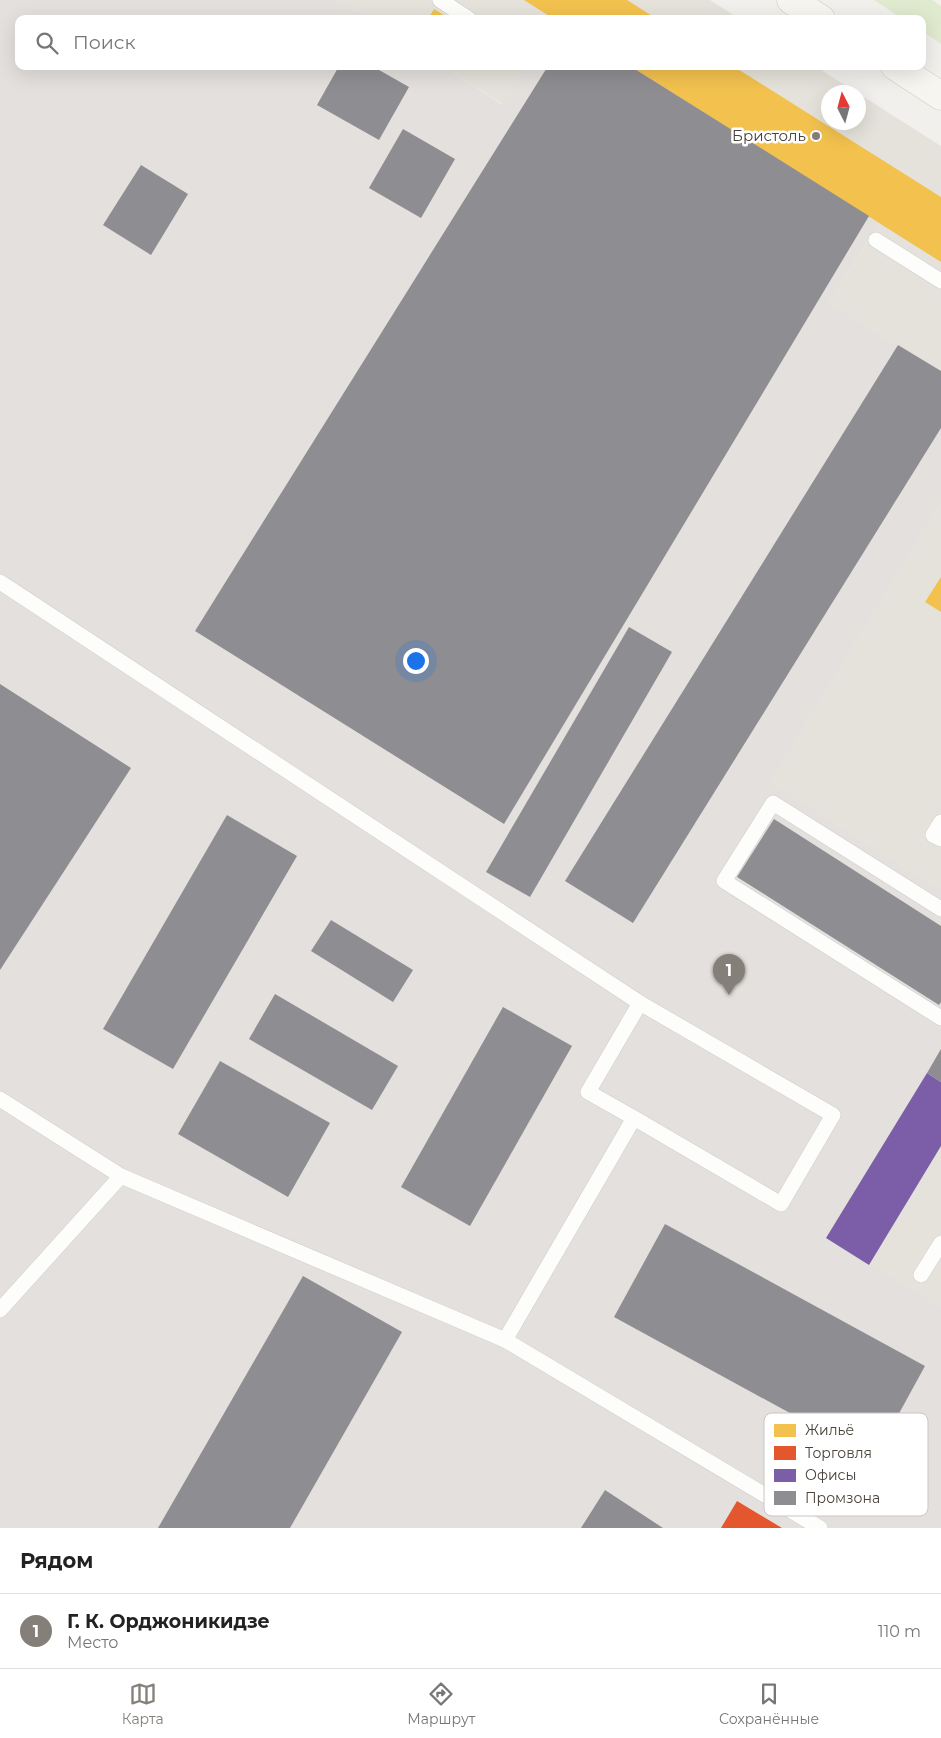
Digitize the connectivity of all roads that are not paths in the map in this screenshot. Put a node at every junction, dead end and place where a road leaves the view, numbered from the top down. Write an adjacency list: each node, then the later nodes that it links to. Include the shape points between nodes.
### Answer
1 (440, 0): 3 (lane)
2 (791, 0): 4 (main road)
3 (463, 15)
4 (814, 15)
5 (901, 70): 6 (main road)
6 (941, 96)
7 (876, 240): 8 (lane)
8 (941, 281)
9 (0, 582): 13 (lane)
10 (941, 822): 11 (lane, via 933,835)
11 (941, 839)
12 (941, 909): 14 (lane, via 773,803 724,881)
13 (640, 1003): 16 (lane, via 588,1092); 16 (lane, via 833,1115 781,1204)
14 (941, 1018)
15 (0, 1099): 17 (lane)
16 (634, 1118): 21 (lane)
17 (121, 1176): 20 (lane); 21 (lane)
18 (941, 1242): 19 (lane)
19 (921, 1275)
20 (0, 1310)
21 (505, 1340): 22 (lane)
22 (764, 1495)
23 (800, 1516): 24 (lane)
24 (820, 1528)

